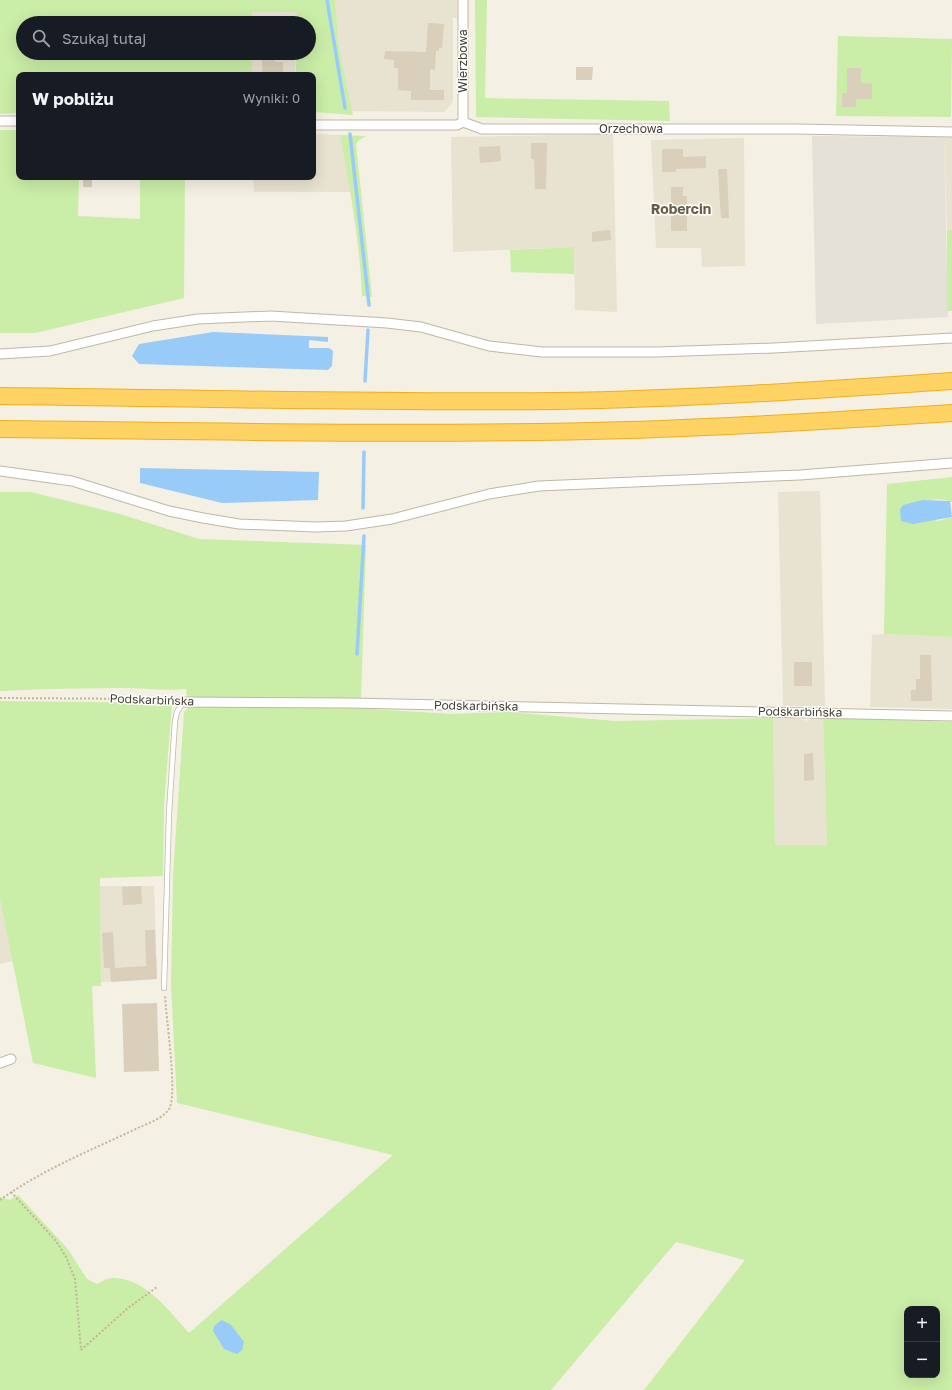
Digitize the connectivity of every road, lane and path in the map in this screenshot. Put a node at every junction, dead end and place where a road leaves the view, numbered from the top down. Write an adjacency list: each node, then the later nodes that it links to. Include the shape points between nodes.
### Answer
1 (463, 0): 4 (street, Wierzbowa)
2 (0, 121): 3 (street)
3 (16, 121)
4 (463, 122): 5 (street, Orzechowa, via 457,125); 6 (street, Orzechowa, via 482,129 797,129)
5 (316, 125)
6 (952, 132)
7 (952, 338): 8 (street, via 681,352 542,352 489,346 421,327 271,316 198,319 153,326 50,351)
8 (0, 354)
9 (952, 381): 10 (highway, via 772,393 556,401)
10 (0, 396)
11 (952, 413): 12 (highway, via 764,425 617,430 411,433)
12 (0, 429)
13 (952, 463): 14 (street, via 800,475 539,486 489,494 392,519 346,526 316,527 239,524 203,518 169,511 72,481)
14 (0, 471)
15 (0, 698): 16 (path, Podskarbińska, via 159,699)
16 (183, 702): 17 (street, Podskarbińska, via 351,703); 18 (lane, via 176,712 170,798)
17 (952, 716)
18 (164, 988): 21 (path, via 172,1090 166,1113 44,1172)
19 (12, 1059): 20 (street)
20 (0, 1062)
21 (11, 1192): 22 (path); 23 (path, via 56,1241 66,1257 75,1279 81,1350 128,1308)
22 (0, 1200)
23 (157, 1287)

